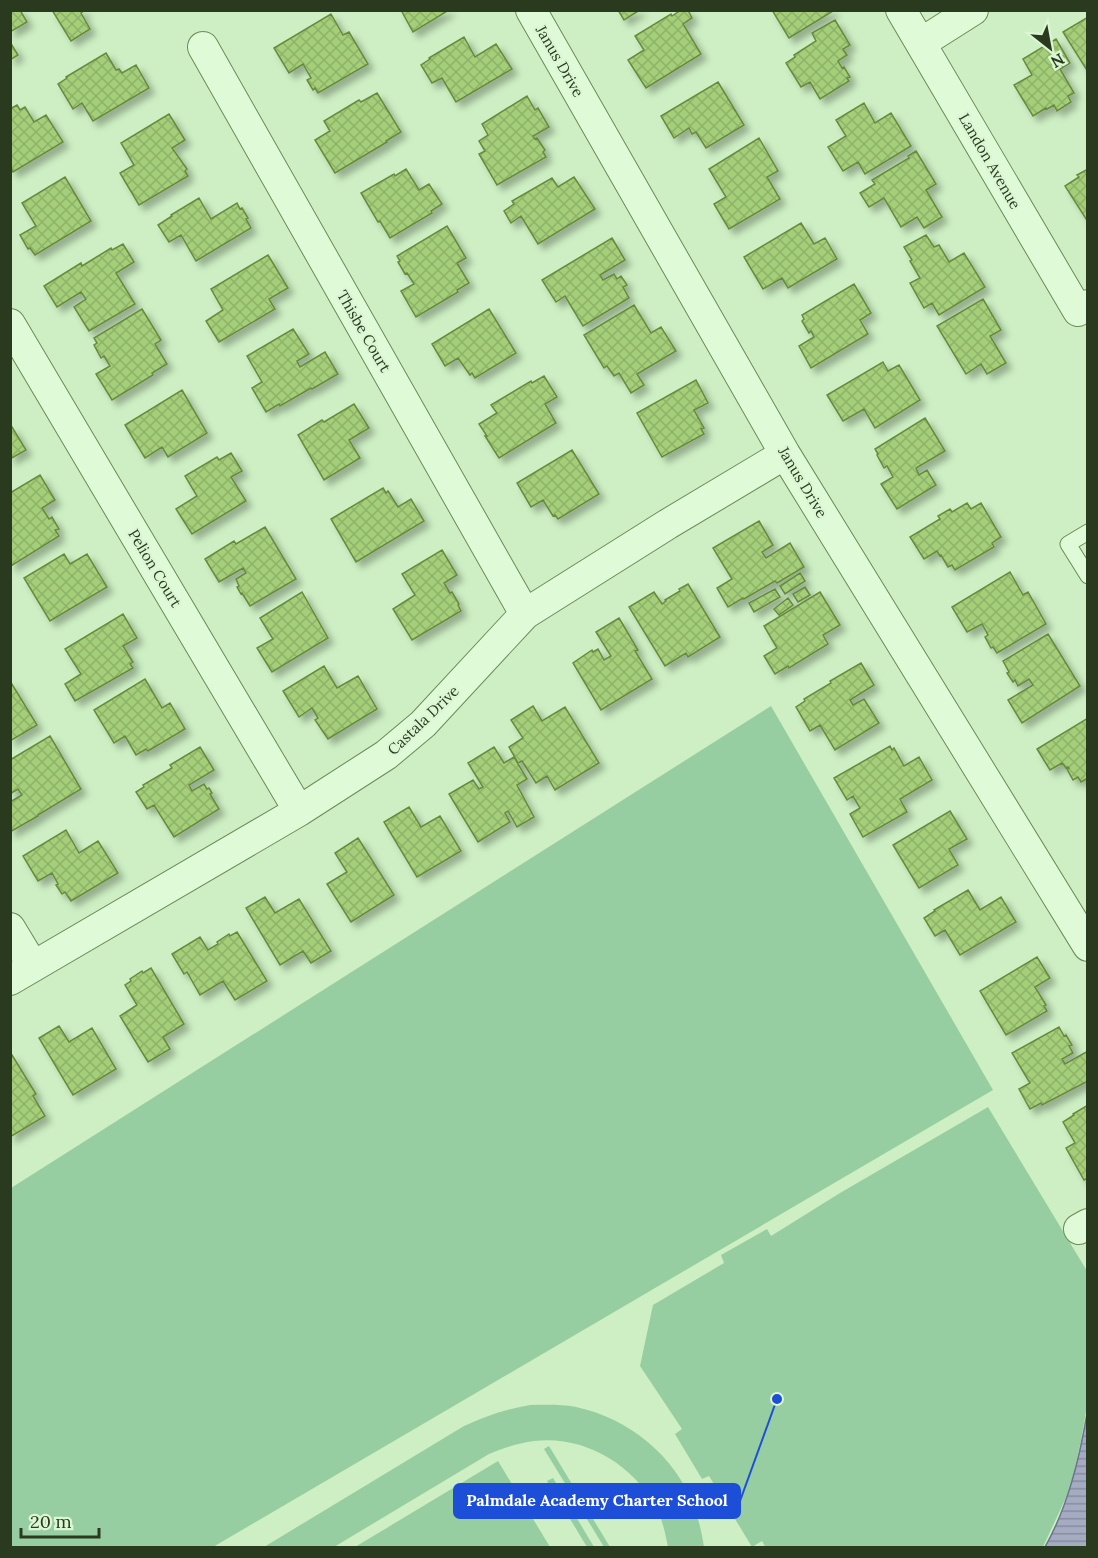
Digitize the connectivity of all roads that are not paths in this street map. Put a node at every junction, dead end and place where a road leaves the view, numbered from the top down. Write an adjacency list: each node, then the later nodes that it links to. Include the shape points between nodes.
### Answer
1 (531, 10): 8 (street, Janus Drive)
2 (901, 10): 4 (street, Landon Avenue)
3 (973, 10): 4 (street)
4 (921, 43): 6 (street, Landon Avenue)
5 (203, 47): 11 (street, Thisbe Court)
6 (1083, 308)
7 (10, 324): 12 (street, Pelion Court)
8 (785, 454): 11 (street, Castala Drive); 14 (street, Janus Drive)
9 (1088, 532): 10 (lane, via 1068,544)
10 (1088, 576)
11 (525, 614): 12 (street, Castala Drive, via 416,730 386,755)
12 (299, 811): 15 (street, Castala Drive)
13 (10, 928): 15 (street)
14 (1088, 946)
15 (22, 973)

